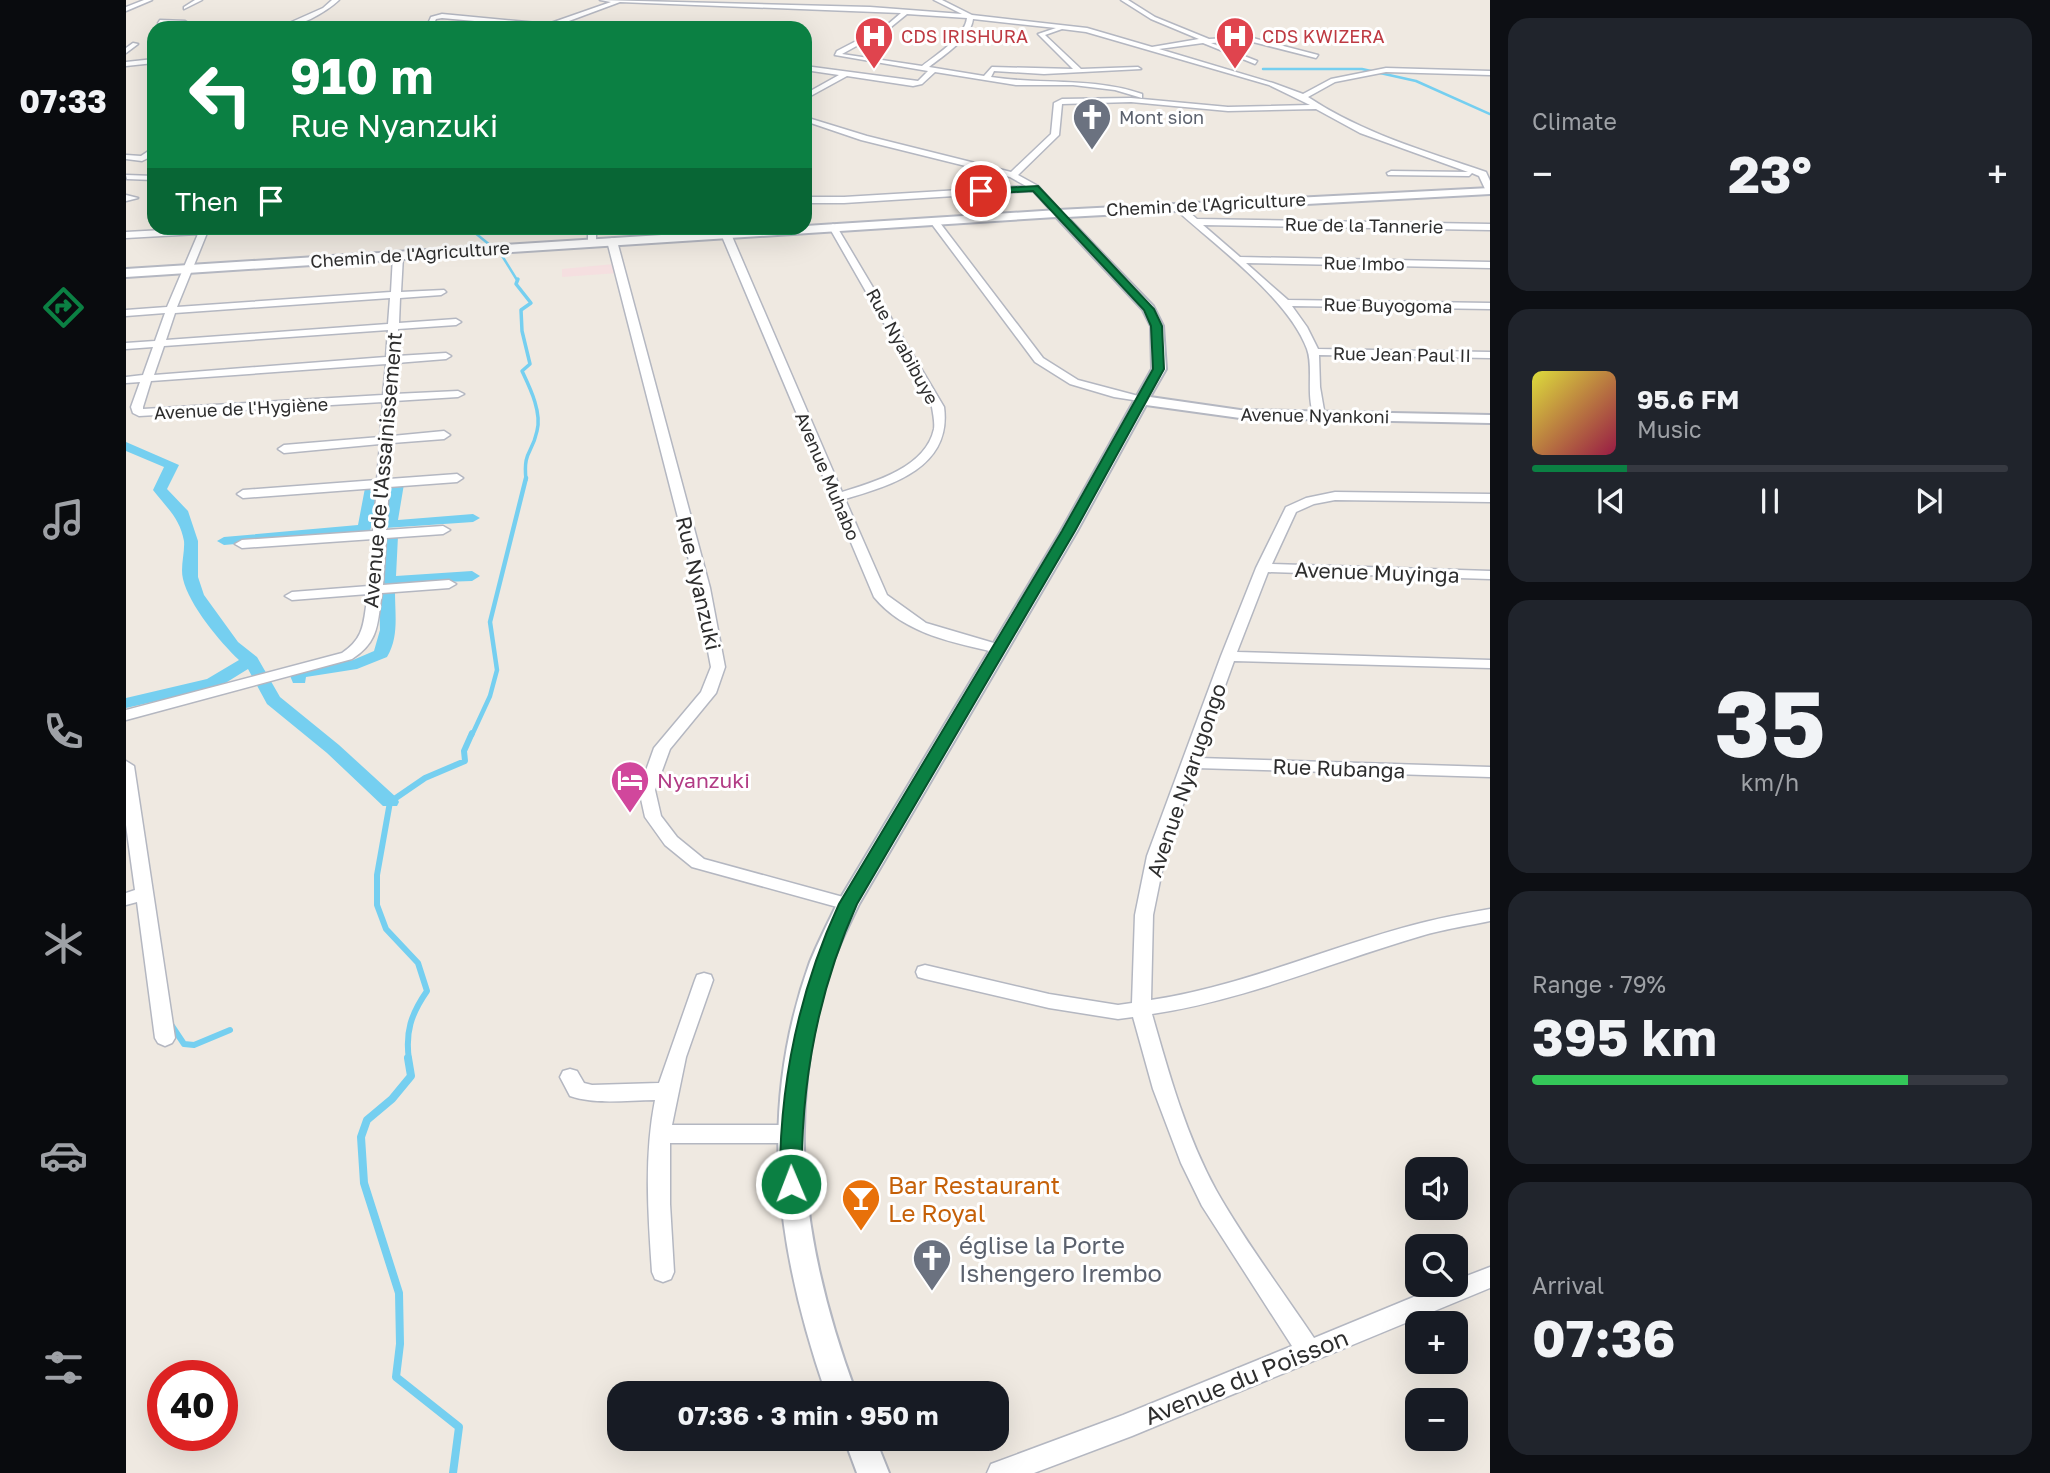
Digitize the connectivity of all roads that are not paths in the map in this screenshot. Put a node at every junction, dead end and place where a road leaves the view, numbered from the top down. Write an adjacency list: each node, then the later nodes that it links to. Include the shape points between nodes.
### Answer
1 (149, 0): 9 (street)
2 (199, 0): 8 (street)
3 (336, 0): 12 (street)
4 (603, 0): 7 (street)
5 (937, 0): 11 (street)
6 (1124, 0): 17 (street)
7 (620, 1): 10 (street); 15 (street)
8 (186, 8)
9 (126, 9)
10 (907, 12): 11 (street); 25 (street, via 837,54)
11 (970, 16): 16 (street); 25 (street, via 970,24 954,43)
12 (297, 21)
13 (432, 21): 14 (street, via 442,16)
14 (489, 21)
15 (563, 21)
16 (1068, 27): 19 (street); 29 (street, via 1041,34)
17 (1204, 41): 19 (street); 21 (street, via 1256,40); 23 (street)
18 (135, 44): 20 (street)
19 (1148, 49): 34 (street, via 1271,83)
20 (126, 51)
21 (1316, 56)
22 (147, 62): 24 (street)
23 (1255, 62)
24 (126, 63)
25 (924, 68): 28 (street)
26 (812, 69): 31 (street)
27 (1138, 69): 29 (street)
28 (933, 70): 31 (street, via 918,84); 32 (street)
29 (1079, 71): 32 (street, via 992,69)
30 (1490, 74): 34 (street, via 1386,70 1329,81)
31 (844, 75): 33 (street)
32 (986, 79): 35 (street, via 1116,88)
33 (812, 93)
34 (1303, 97): 36 (street)
35 (1151, 103): 36 (street, via 1228,109); 43 (street, via 1058,103 1055,135)
36 (1320, 107): 42 (street, via 1363,131)
37 (812, 122): 43 (street)
38 (126, 156): 40 (street)
39 (147, 156): 40 (street)
40 (142, 159): 44 (street)
41 (1391, 173): 42 (street)
42 (1483, 174): 47 (street)
43 (1013, 175): 46 (street)
44 (127, 177): 45 (street)
45 (147, 178)
46 (1035, 188): 48 (street); 50 (street)
47 (1490, 191): 49 (street, Chemin de l'Agriculture)
48 (812, 200)
49 (1177, 206): 50 (street, Chemin de l'Agriculture); 52 (street)
50 (1058, 213): 51 (street, Chemin de l'Agriculture); 87 (street, via 1149,309 1157,326 1159,369)
51 (933, 220): 53 (street, Chemin de l'Agriculture); 87 (street, via 1039,360 1054,373 1070,383)
52 (1196, 222): 54 (street, Rue de la Tannerie); 65 (street)
53 (833, 227): 55 (street, Chemin de l'Agriculture); 96 (street, Rue Nyabibuye, via 943,421 937,437 908,470 881,485)
54 (1490, 227)
55 (812, 228)
56 (147, 233): 57 (street)
57 (126, 235)
58 (202, 235): 67 (street, Avenue de l'Hygiène)
59 (592, 235): 63 (street)
60 (710, 235): 62 (street, Chemin de l'Agriculture)
61 (726, 235): 96 (street, Avenue Muhabo)
62 (612, 241): 63 (street, Chemin de l'Agriculture); 115 (street, Rue Nyanzuki, via 703,588 718,667 708,693 662,748 647,789 653,817 671,841 698,863)
63 (593, 242): 64 (street, Chemin de l'Agriculture)
64 (398, 256): 67 (street, Chemin de l'Agriculture); 70 (street, Avenue de l'Assainissement)
65 (1238, 260): 66 (street, Rue Imbo); 71 (street)
66 (1490, 265)
67 (189, 269): 68 (street, Chemin de l'Agriculture); 73 (street, Avenue de l'Hygiène)
68 (126, 273)
69 (441, 292): 70 (street)
70 (396, 295): 73 (street); 76 (street, Avenue de l'Assainissement)
71 (1285, 303): 72 (street, Rue Buyogoma); 79 (street)
72 (1490, 306)
73 (171, 310): 74 (street); 77 (street, Avenue de l'Hygiène)
74 (126, 313)
75 (456, 322): 76 (street)
76 (394, 327): 77 (street); 82 (street, Avenue de l'Assainissement)
77 (160, 344): 78 (street); 83 (street, Avenue de l'Hygiène)
78 (126, 346)
79 (1314, 352): 80 (street, Rue Jean Paul II); 88 (street)
80 (1490, 355)
81 (446, 356): 82 (street)
82 (389, 360): 83 (street); 86 (street, Avenue de l'Assainissement)
83 (148, 379): 84 (street); 86 (street, Avenue de l'Hygiène, via 139,413)
84 (126, 380)
85 (458, 394): 86 (street, Avenue de l'Hygiène)
86 (388, 398): 91 (street, Avenue de l'Assainissement)
87 (1142, 400): 88 (street, Avenue Nyankoni, via 1240,414); 106 (street)
88 (1319, 416): 89 (street, Avenue Nyankoni)
89 (1490, 419)
90 (444, 435): 91 (street)
91 (385, 441): 92 (street); 94 (street, Avenue de l'Assainissement)
92 (284, 449)
93 (457, 478): 94 (street)
94 (384, 484): 95 (street); 99 (street, Avenue de l'Assainissement)
95 (243, 494)
96 (837, 497): 106 (street, Avenue Muhabo, via 875,586 898,614 923,628)
97 (1490, 498): 101 (street, Avenue Nyarugongo, via 1321,497 1291,510)
98 (443, 530): 99 (street)
99 (379, 534): 100 (street); 104 (street, Avenue de l'Assainissement)
100 (242, 544)
101 (1264, 568): 102 (street, Avenue Muyinga); 107 (street, Avenue Nyarugongo)
102 (1490, 575)
103 (449, 584): 104 (street)
104 (376, 590): 105 (street); 109 (street, Avenue de l'Assainissement, via 365,640 347,656)
105 (292, 596)
106 (999, 649): 115 (street)
107 (1228, 656): 108 (street); 110 (street, Avenue Nyarugongo)
108 (1490, 664)
109 (126, 715)
110 (1189, 763): 112 (street, Rue Rubanga); 119 (street, Avenue Nyarugongo, via 1156,856 1144,915)
111 (126, 766): 113 (street)
112 (1490, 772)
113 (145, 894): 114 (street); 120 (street)
114 (126, 899)
115 (848, 904): 124 (street, via 820,966 804,1029)
116 (1490, 915): 119 (street, via 1422,929 1248,985)
117 (925, 972): 119 (street, via 1086,1008)
118 (704, 980): 122 (street)
119 (1141, 1009): 127 (street, Avenue Nyarugongo, via 1163,1088 1192,1163 1210,1199)
120 (165, 1038)
121 (570, 1077): 122 (street, via 577,1090 592,1093)
122 (668, 1091): 123 (street)
123 (660, 1134): 124 (street); 125 (street)
124 (790, 1134): 128 (street, via 791,1194 801,1269)
125 (663, 1272)
126 (1490, 1277): 127 (street, Avenue du Poisson)
127 (1308, 1350): 131 (street, Avenue du Poisson)
128 (836, 1381)
129 (864, 1451): 130 (street)
130 (873, 1473)
131 (1000, 1473)

